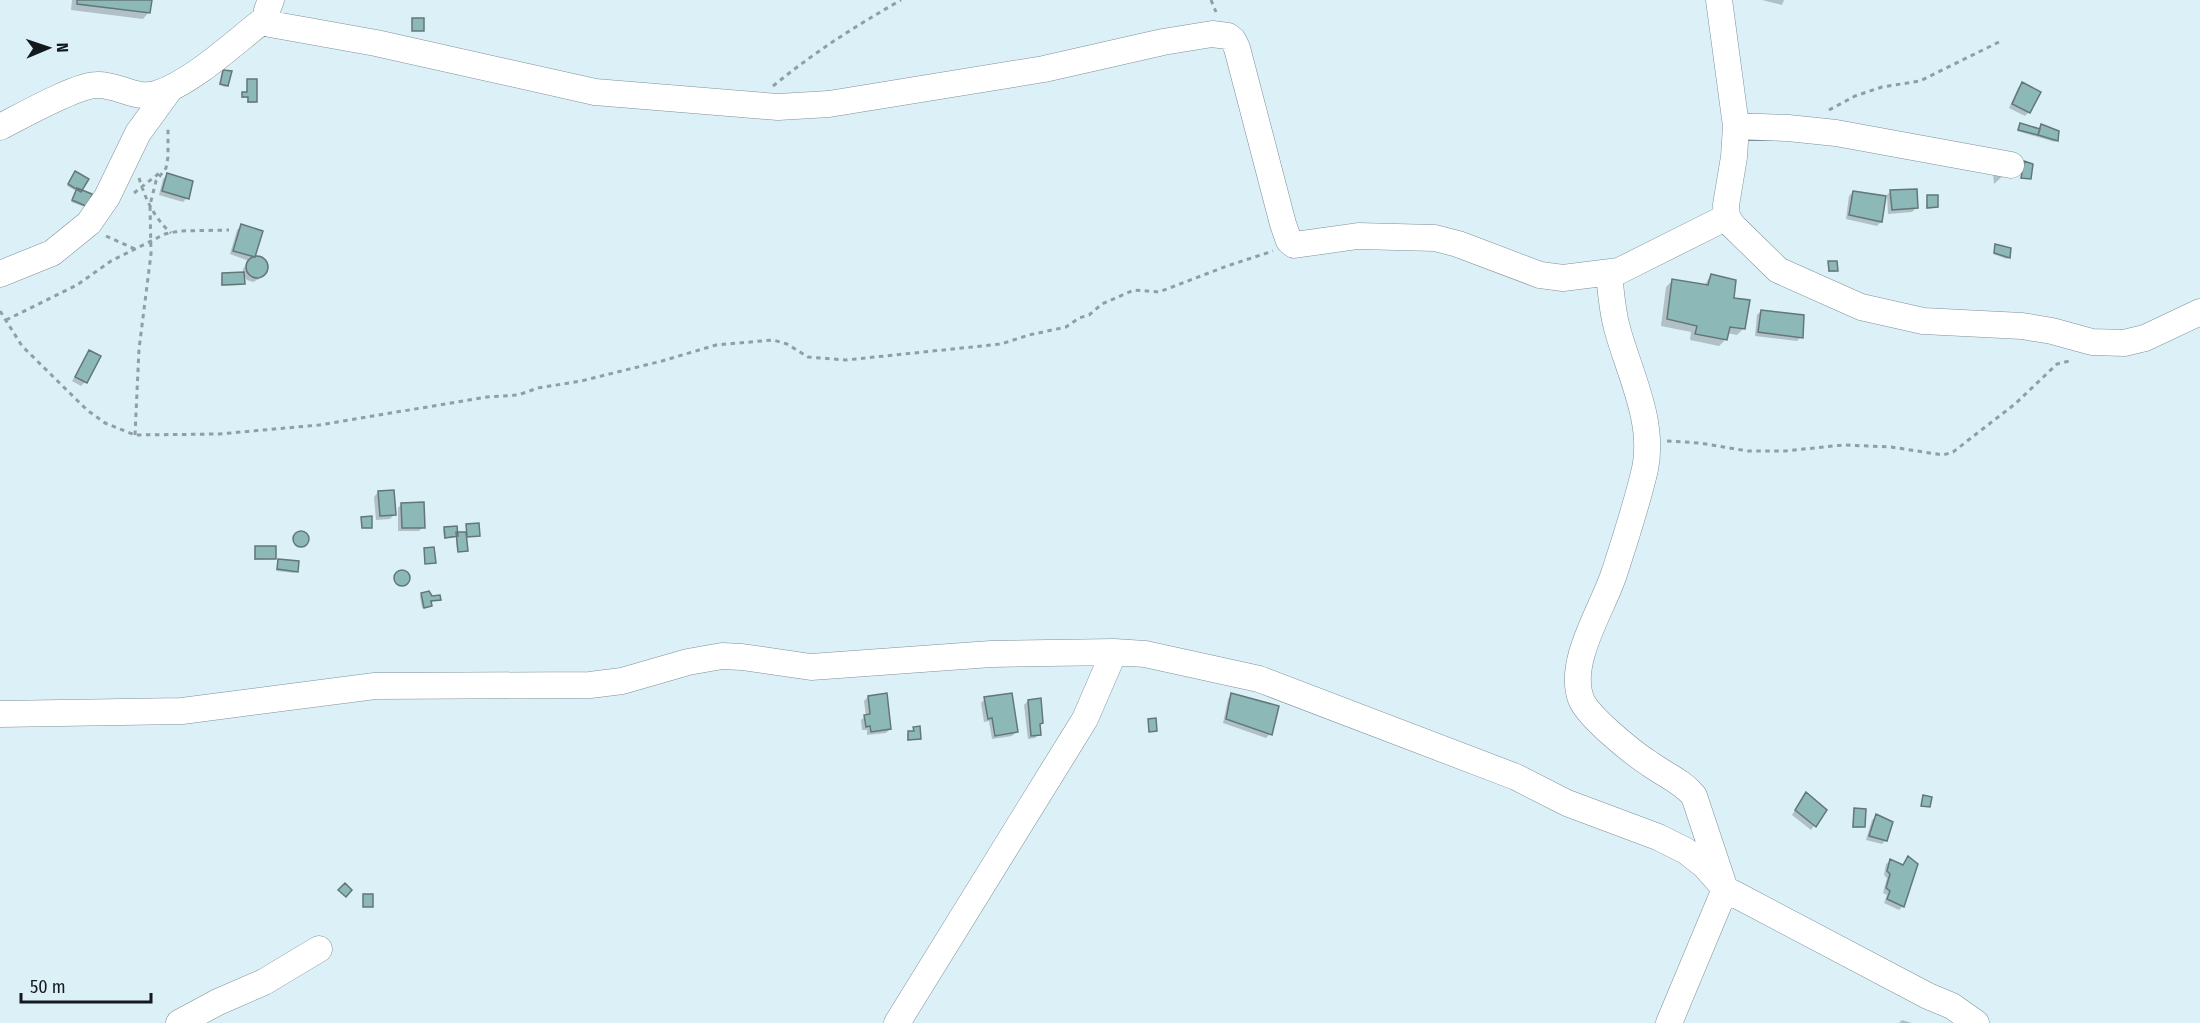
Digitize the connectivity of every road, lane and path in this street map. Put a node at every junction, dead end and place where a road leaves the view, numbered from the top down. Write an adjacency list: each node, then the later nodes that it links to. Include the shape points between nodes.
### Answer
1 (902, 0): 6 (path, via 807,58)
2 (1719, 0): 8 (street)
3 (268, 9): 5 (street, via 210,62); 6 (street, via 270,24 376,43 595,92)
4 (2001, 41): 7 (path, via 1920,81 1855,96)
5 (168, 91): 9 (street, via 141,96 95,84); 11 (path); 16 (street, via 138,134 107,197)
6 (751, 104): 20 (street, via 829,104 1044,69 1162,42 1221,34 1233,40 1237,48 1283,224)
7 (1824, 113)
8 (1736, 126): 10 (street, via 1836,133); 15 (street)
9 (0, 127)
10 (2011, 165)
11 (166, 168): 13 (path); 14 (path, via 156,181)
12 (138, 174): 13 (path)
13 (142, 186): 14 (path)
14 (150, 205): 18 (path); 19 (path)
15 (1727, 217): 23 (street); 25 (street, via 1778,270 1861,307 1923,321 2022,326 2092,342 2124,343 2145,338)
16 (86, 225): 21 (path); 22 (street, via 52,253)
17 (229, 230): 18 (path)
18 (171, 232): 19 (path)
19 (150, 242): 21 (path); 28 (path)
20 (1294, 245): 23 (street, via 1358,236 1435,238 1540,275 1563,278); 28 (path, via 1159,292 1134,290 1066,327 1001,344 846,360 808,357 781,342 736,342 518,395 319,425 219,434)
21 (136, 249): 26 (path, via 77,285)
22 (0, 274)
23 (1609, 274): 29 (street, via 1617,327)
24 (0, 311): 26 (path)
25 (2200, 312)
26 (6, 320): 28 (path, via 22,346 87,410 105,423)
27 (2083, 359): 29 (path, via 2057,364 2015,404 1953,452 1943,455 1843,445 1748,451)
28 (135, 435)
29 (1648, 440): 32 (street, via 1645,468 1613,576 1581,658 1578,687 1588,713 1694,796)
30 (1114, 652): 31 (street, via 991,654 811,667 722,656 590,685 375,686 182,711); 32 (street, via 1145,654 1259,679 1516,777 1567,803 1658,837 1686,852); 35 (street, via 1085,718)
31 (0, 714)
32 (1725, 889): 36 (street); 37 (street, via 1952,1006)
33 (319, 950): 34 (street)
34 (179, 1023)
35 (897, 1023)
36 (1669, 1023)
37 (1976, 1023)

